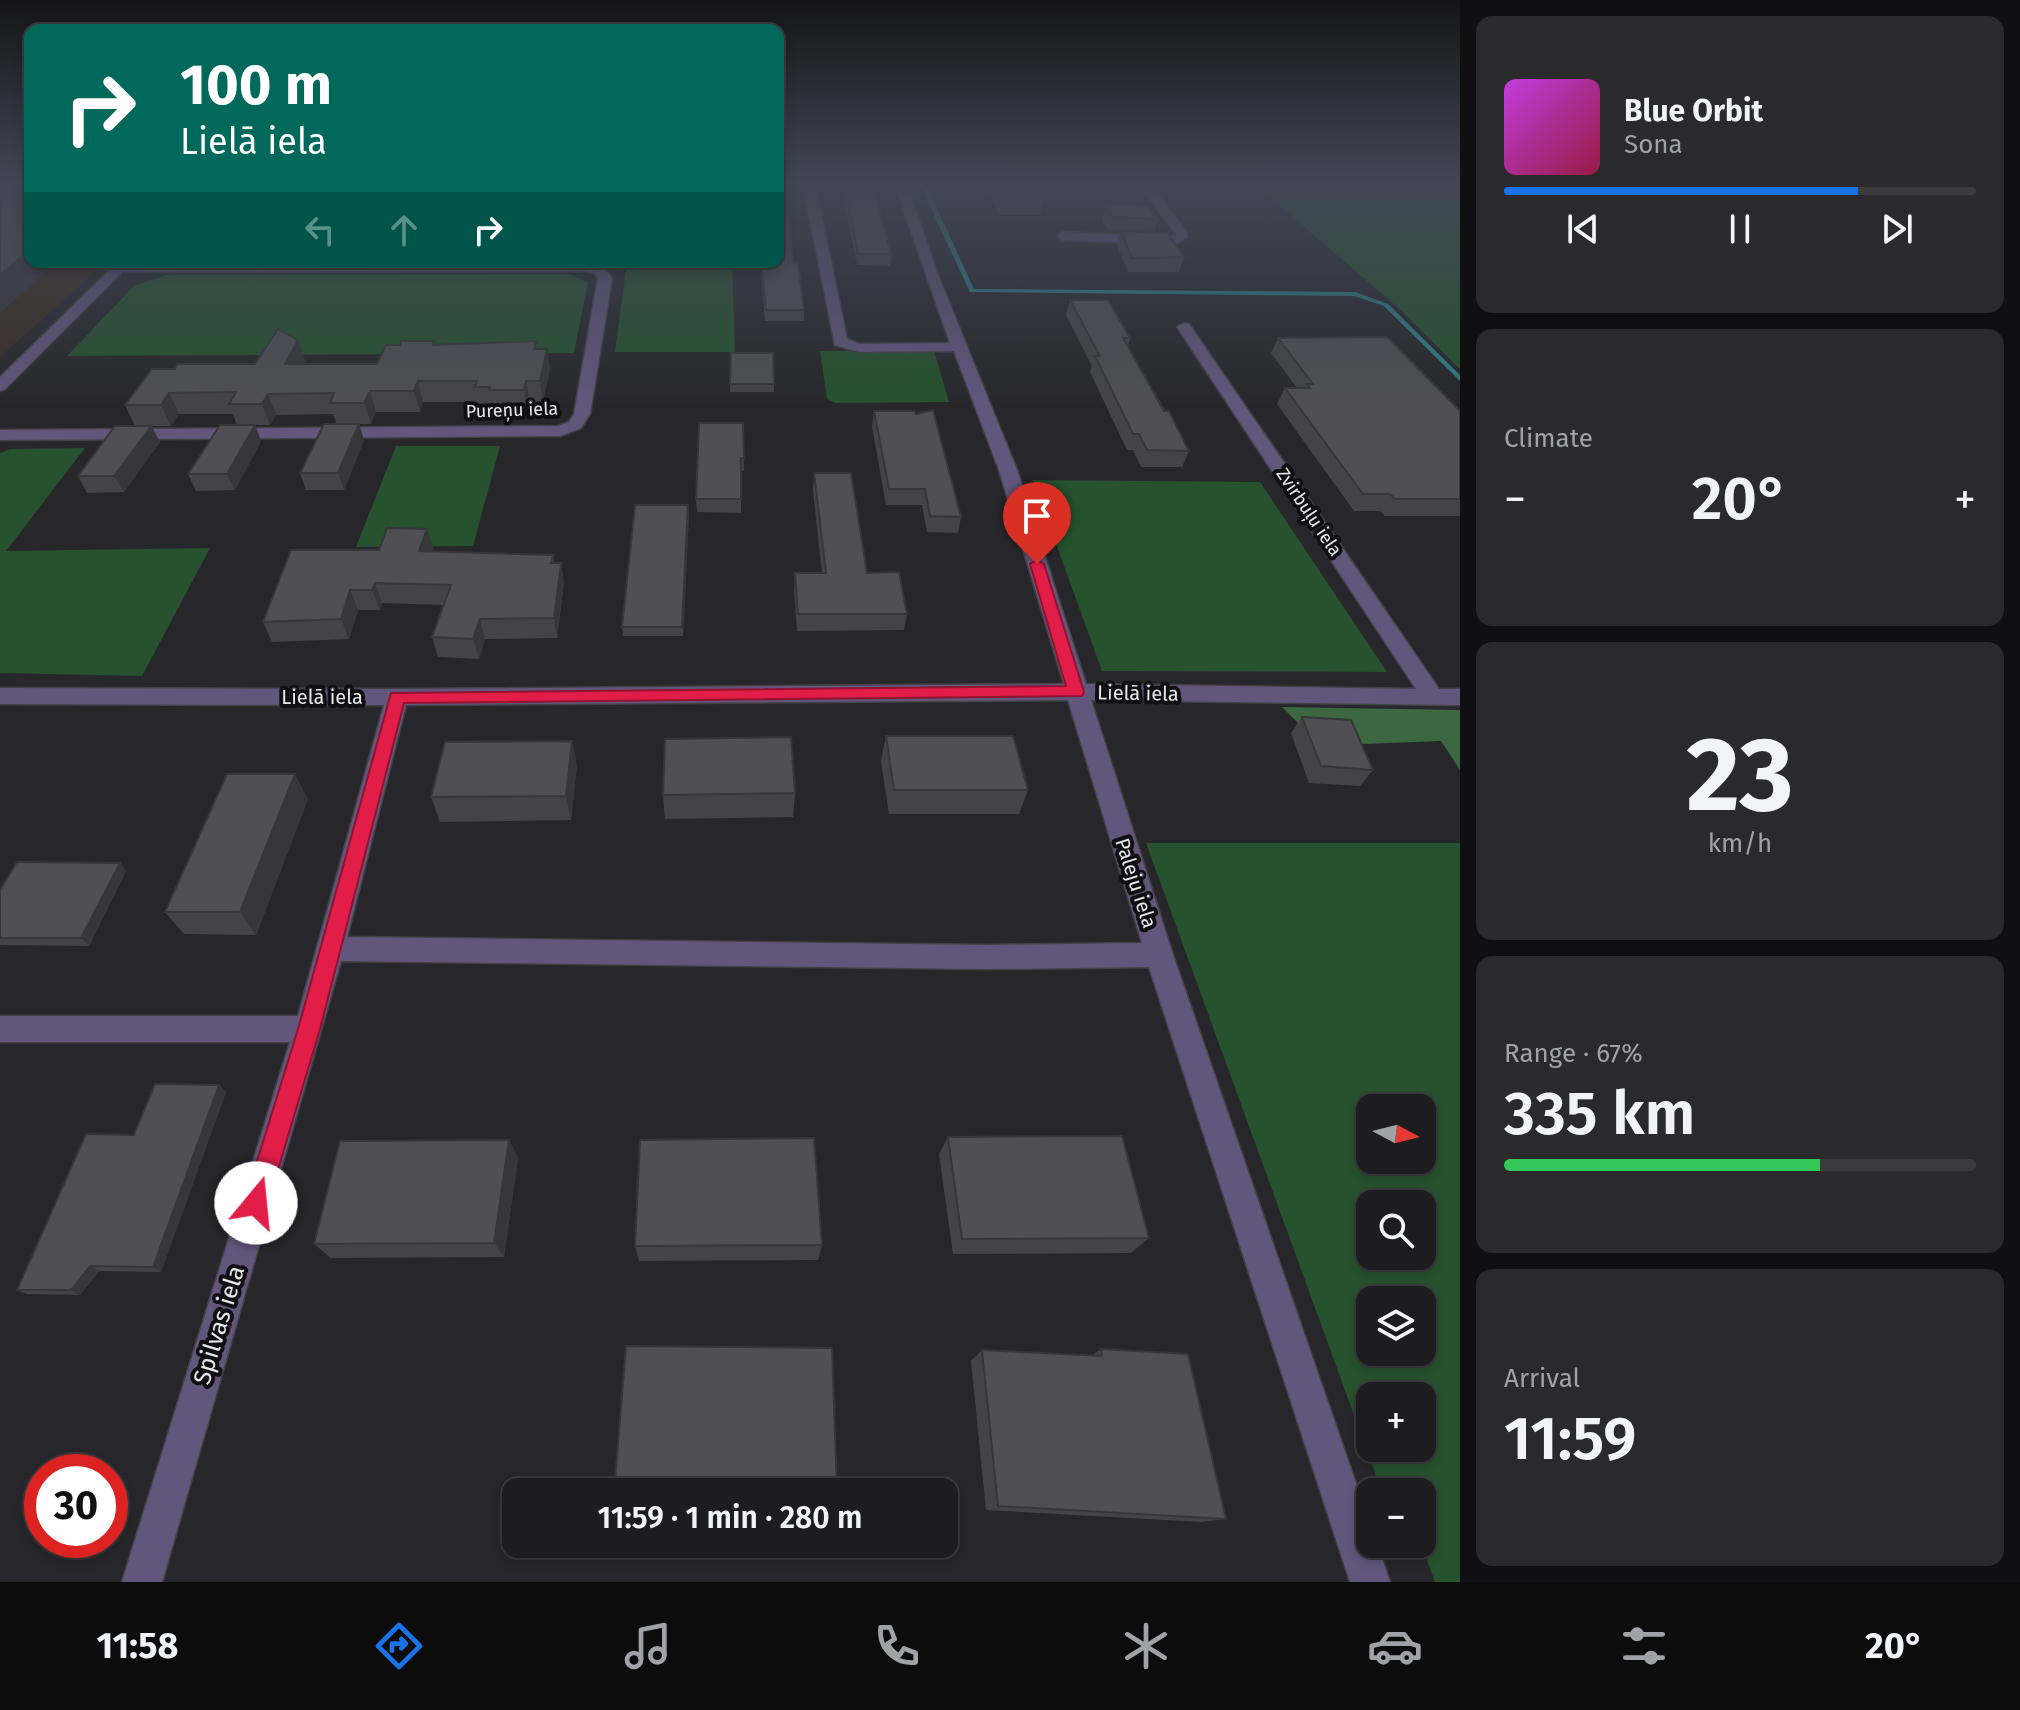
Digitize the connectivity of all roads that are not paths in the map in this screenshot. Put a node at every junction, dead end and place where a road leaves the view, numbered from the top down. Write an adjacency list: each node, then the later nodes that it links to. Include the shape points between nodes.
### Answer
1 (824, 259): 6 (street, via 840,342 859,348)
2 (927, 259): 6 (street, Paleju iela)
3 (119, 268): 7 (street)
4 (588, 268): 8 (street, Pureņu iela, via 605,278 582,414 575,425 560,431)
5 (1184, 327): 12 (street, Zvirbuļu iela)
6 (959, 347): 9 (street, Paleju iela, via 1008,470)
7 (0, 386)
8 (0, 435)
9 (1076, 692): 11 (street, Lielā iela); 12 (street, Lielā iela); 15 (street, Paleju iela)
10 (0, 696): 11 (street, Lielā iela)
11 (397, 697): 14 (street, Spilvas iela)
12 (1433, 697): 13 (street, Lielā iela)
13 (1460, 697)
14 (330, 949): 15 (street); 17 (street, Spilvas iela)
15 (1159, 955): 19 (street, Paleju iela)
16 (0, 1029): 17 (street)
17 (309, 1029): 18 (street, Spilvas iela)
18 (142, 1582)
19 (1370, 1582)

